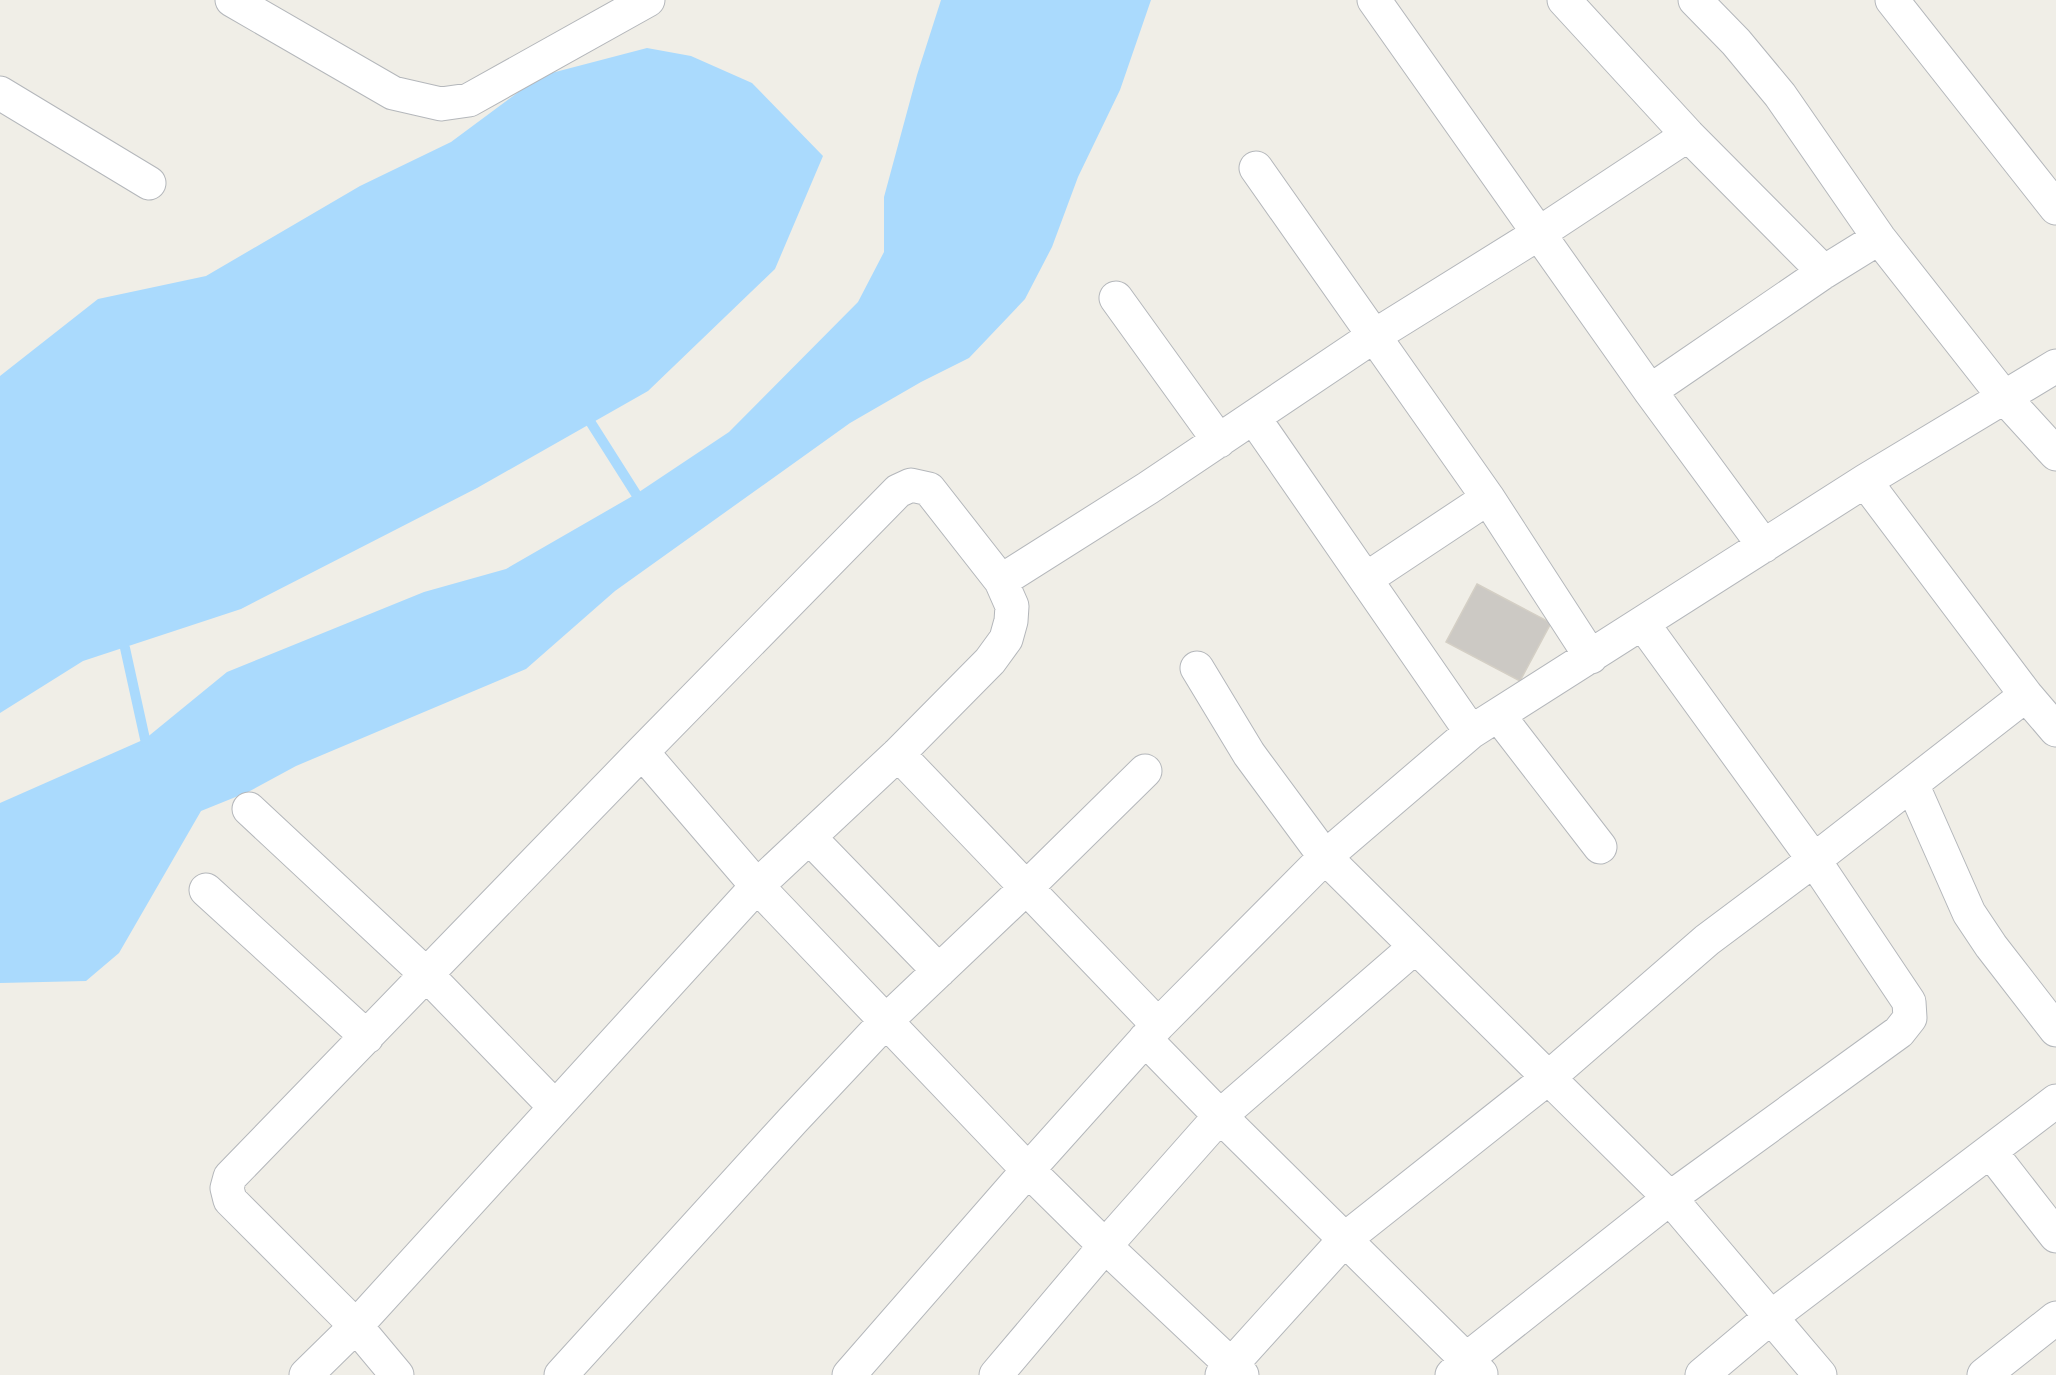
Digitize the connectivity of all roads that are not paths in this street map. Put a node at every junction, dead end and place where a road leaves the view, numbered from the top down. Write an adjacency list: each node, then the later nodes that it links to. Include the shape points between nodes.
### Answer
1 (232, 0): 2 (street, via 393,93 441,104 469,100)
2 (648, 0)
3 (1374, 0): 12 (street)
4 (1564, 0): 8 (street)
5 (1695, 0): 13 (street, via 1780,95)
6 (1901, 3): 11 (street)
7 (0, 93): 10 (street)
8 (1688, 135): 12 (street); 14 (street)
9 (1256, 168): 16 (street)
10 (149, 183)
11 (2056, 208)
12 (1538, 234): 16 (street); 18 (street)
13 (1879, 238): 14 (street); 19 (street)
14 (1824, 272): 18 (street)
15 (1116, 298): 21 (street)
16 (1374, 336): 20 (street); 24 (street)
17 (2056, 366): 19 (street)
18 (1650, 391): 25 (street)
19 (2004, 397): 22 (street); 23 (street)
20 (1254, 418): 21 (street); 26 (street)
21 (1219, 441): 27 (street)
22 (2056, 454)
23 (1865, 481): 25 (street); 31 (street)
24 (1488, 498): 26 (street); 29 (street)
25 (1764, 546): 28 (street)
26 (1366, 579): 32 (street)
27 (1001, 580): 34 (street, via 929,489 911,486 898,491); 35 (street, via 1012,606 1006,639 990,661)
28 (1643, 624): 29 (street); 42 (street)
29 (1591, 657): 32 (street)
30 (1197, 668): 41 (street, via 1249,754)
31 (2026, 695): 33 (street); 37 (street)
32 (1485, 724): 40 (street); 41 (street)
33 (2056, 730)
34 (642, 752): 43 (street); 48 (street)
35 (898, 754): 39 (street); 44 (street)
36 (1145, 771): 44 (street)
37 (1912, 784): 42 (street); 50 (street, via 1969,913)
38 (249, 810): 48 (street)
39 (809, 837): 43 (street); 47 (street)
40 (1600, 847)
41 (1325, 857): 46 (street); 51 (street)
42 (1815, 860): 53 (street, via 1707,940); 59 (street, via 1909,1002 1910,1018 1899,1032)
43 (757, 886): 49 (street); 55 (street)
44 (1026, 888): 47 (street); 51 (street)
45 (206, 890): 52 (street)
46 (1415, 947): 53 (street); 56 (street)
47 (939, 971): 49 (street)
48 (427, 975): 52 (street); 55 (street)
49 (886, 1021): 58 (street); 70 (street)
50 (2056, 1030)
51 (1152, 1032): 56 (street); 58 (street)
52 (367, 1037): 65 (street, via 230,1177 227,1188 230,1200)
53 (1548, 1078): 59 (street); 61 (street)
54 (2056, 1101): 57 (street)
55 (555, 1107): 65 (street)
56 (1220, 1116): 61 (street); 62 (street)
57 (1990, 1151): 60 (street); 63 (street)
58 (1028, 1170): 62 (street); 71 (street)
59 (1670, 1198): 63 (street); 66 (street)
60 (2056, 1236)
61 (1345, 1239): 66 (street); 67 (street)
62 (1105, 1246): 67 (street); 72 (street)
63 (1771, 1317): 73 (street); 74 (street)
64 (2056, 1318): 75 (street)
65 (356, 1326): 68 (street); 69 (street)
66 (1468, 1370)
67 (1232, 1372)
68 (306, 1375)
69 (397, 1375)
70 (561, 1375)
71 (849, 1375)
72 (996, 1375)
73 (1702, 1375)
74 (1820, 1375)
75 (1984, 1375)

